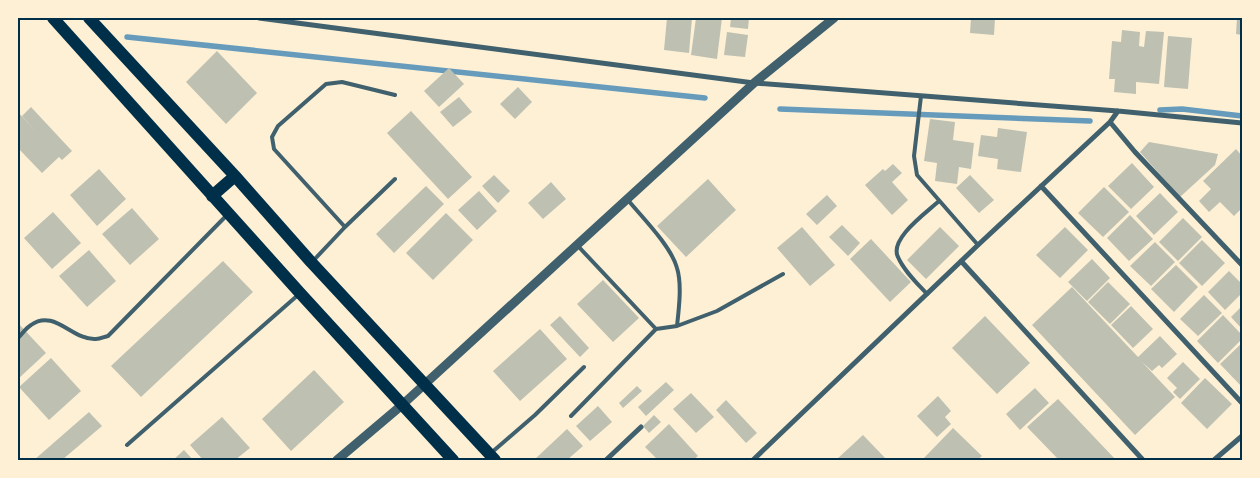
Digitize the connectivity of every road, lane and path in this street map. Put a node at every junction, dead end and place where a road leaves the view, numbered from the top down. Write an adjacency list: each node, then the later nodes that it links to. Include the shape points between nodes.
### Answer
1 (53, 18): 14 (main road)
2 (89, 18): 11 (main road)
3 (259, 18): 5 (street)
4 (834, 18): 5 (street)
5 (754, 83): 7 (street); 15 (street)
6 (395, 95): 18 (lane, via 342,82 326,84 278,126 272,137 274,149)
7 (921, 96): 8 (street); 16 (lane, via 914,166 917,175)
8 (1118, 111): 9 (street); 10 (street)
9 (1110, 122): 13 (street); 23 (street)
10 (1242, 123)
11 (235, 176): 14 (main road); 22 (main road)
12 (395, 179): 18 (lane)
13 (1041, 186): 20 (street); 32 (street)
14 (212, 196): 17 (main road)
15 (627, 199): 19 (street); 27 (lane, via 664,242 677,268 680,299)
16 (939, 201): 20 (lane); 26 (lane, via 900,238 896,247 897,256)
17 (229, 214): 25 (main road); 29 (lane, via 108,336 95,339 50,320 42,320 32,324)
18 (345, 226): 22 (lane)
19 (577, 245): 28 (lane); 31 (street)
20 (978, 245): 21 (street)
21 (961, 261): 26 (street); 43 (street)
22 (311, 262): 31 (main road)
23 (1242, 265)
24 (783, 274): 27 (lane, via 717,311)
25 (300, 293): 33 (main road); 37 (lane)
26 (927, 294): 42 (street)
27 (677, 326): 28 (lane)
28 (656, 329): 34 (lane)
29 (18, 338)
30 (584, 367): 38 (lane)
31 (425, 383): 33 (street); 38 (main road)
32 (1242, 403)
33 (402, 405): 39 (street); 40 (main road)
34 (571, 416)
35 (641, 427): 41 (street)
36 (1242, 436): 44 (street)
37 (127, 445)
38 (492, 457)
39 (337, 460)
40 (453, 460)
41 (606, 460)
42 (753, 460)
43 (1143, 460)
44 (1214, 460)

